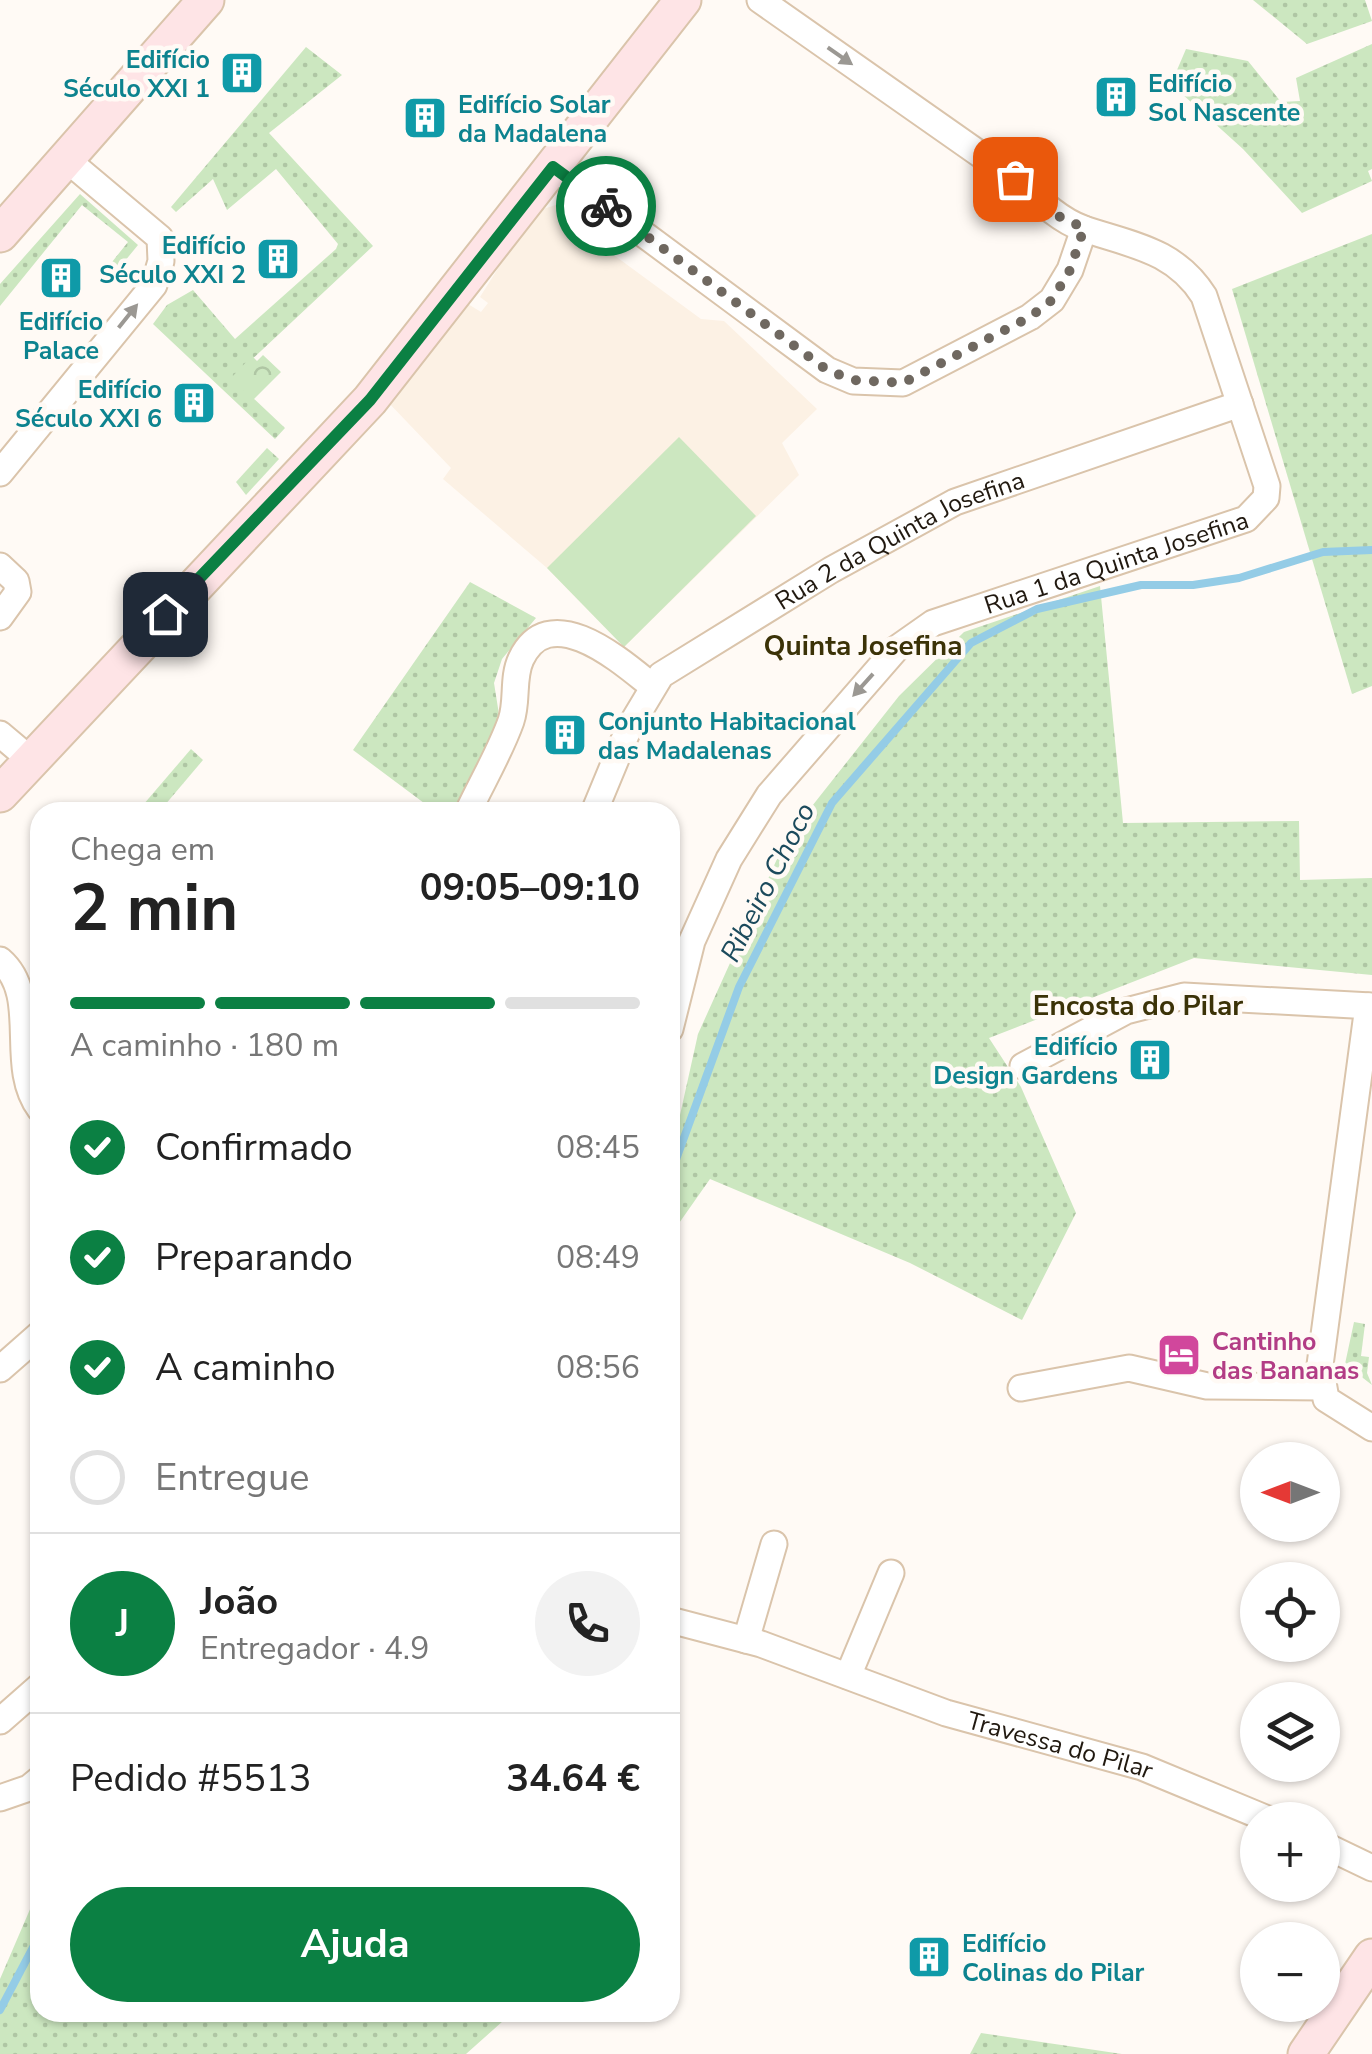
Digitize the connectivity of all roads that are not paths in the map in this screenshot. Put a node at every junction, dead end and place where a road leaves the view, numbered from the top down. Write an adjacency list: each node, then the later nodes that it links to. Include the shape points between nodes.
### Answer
1 (206, 0): 4 (street)
2 (683, 0): 5 (street)
3 (760, 0): 6 (street, one-way to 6, via 1021,183 1058,216)
4 (66, 160): 7 (street); 9 (street, one-way to 4, via 154,285 161,261 160,238)
5 (553, 167): 6 (street, via 827,370 853,380 903,383 1043,308 1070,270); 14 (street, via 370,400)
6 (1084, 228): 8 (street, via 1144,245 1192,277)
7 (0, 234)
8 (1240, 404): 12 (street, Rua 2 da Quinta Josefina, via 955,502 768,608); 19 (street, Rua 1 da Quinta Josefina, one-way to 19, via 1267,486 1266,498 1246,519 933,623 896,649 769,795 728,859 692,941)
9 (0, 473)
10 (0, 566): 11 (street, via 18,592)
11 (0, 617)
12 (652, 686): 16 (street, via 607,650 574,635 531,644 520,661 512,719); 17 (street, Rua 2 da Quinta Josefina)
13 (0, 734): 14 (street)
14 (32, 761): 15 (street)
15 (0, 794)
16 (473, 802)
17 (599, 802)
18 (0, 960): 22 (street, via 18,980)
19 (680, 989)
20 (1370, 1006): 21 (street, via 1184,996 1126,1011); 26 (street)
21 (1023, 1066)
22 (30, 1094)
23 (30, 1343): 24 (street)
24 (0, 1369)
25 (1021, 1388): 26 (street, via 1129,1368 1207,1386)
26 (1321, 1388): 27 (street, via 1335,1406)
27 (1372, 1428)
28 (774, 1544): 31 (street)
29 (891, 1572): 32 (street)
30 (680, 1623): 31 (street, Travessa do Pilar)
31 (746, 1640): 32 (street, Travessa do Pilar)
32 (848, 1676): 37 (street, Travessa do Pilar, via 946,1713 1142,1768)
33 (30, 1695): 34 (street)
34 (0, 1721)
35 (30, 1787): 36 (street)
36 (0, 1798)
37 (1240, 1808)
38 (1340, 1853): 39 (street)
39 (1372, 1868)
40 (1372, 1957): 41 (street)
41 (1306, 2054)

